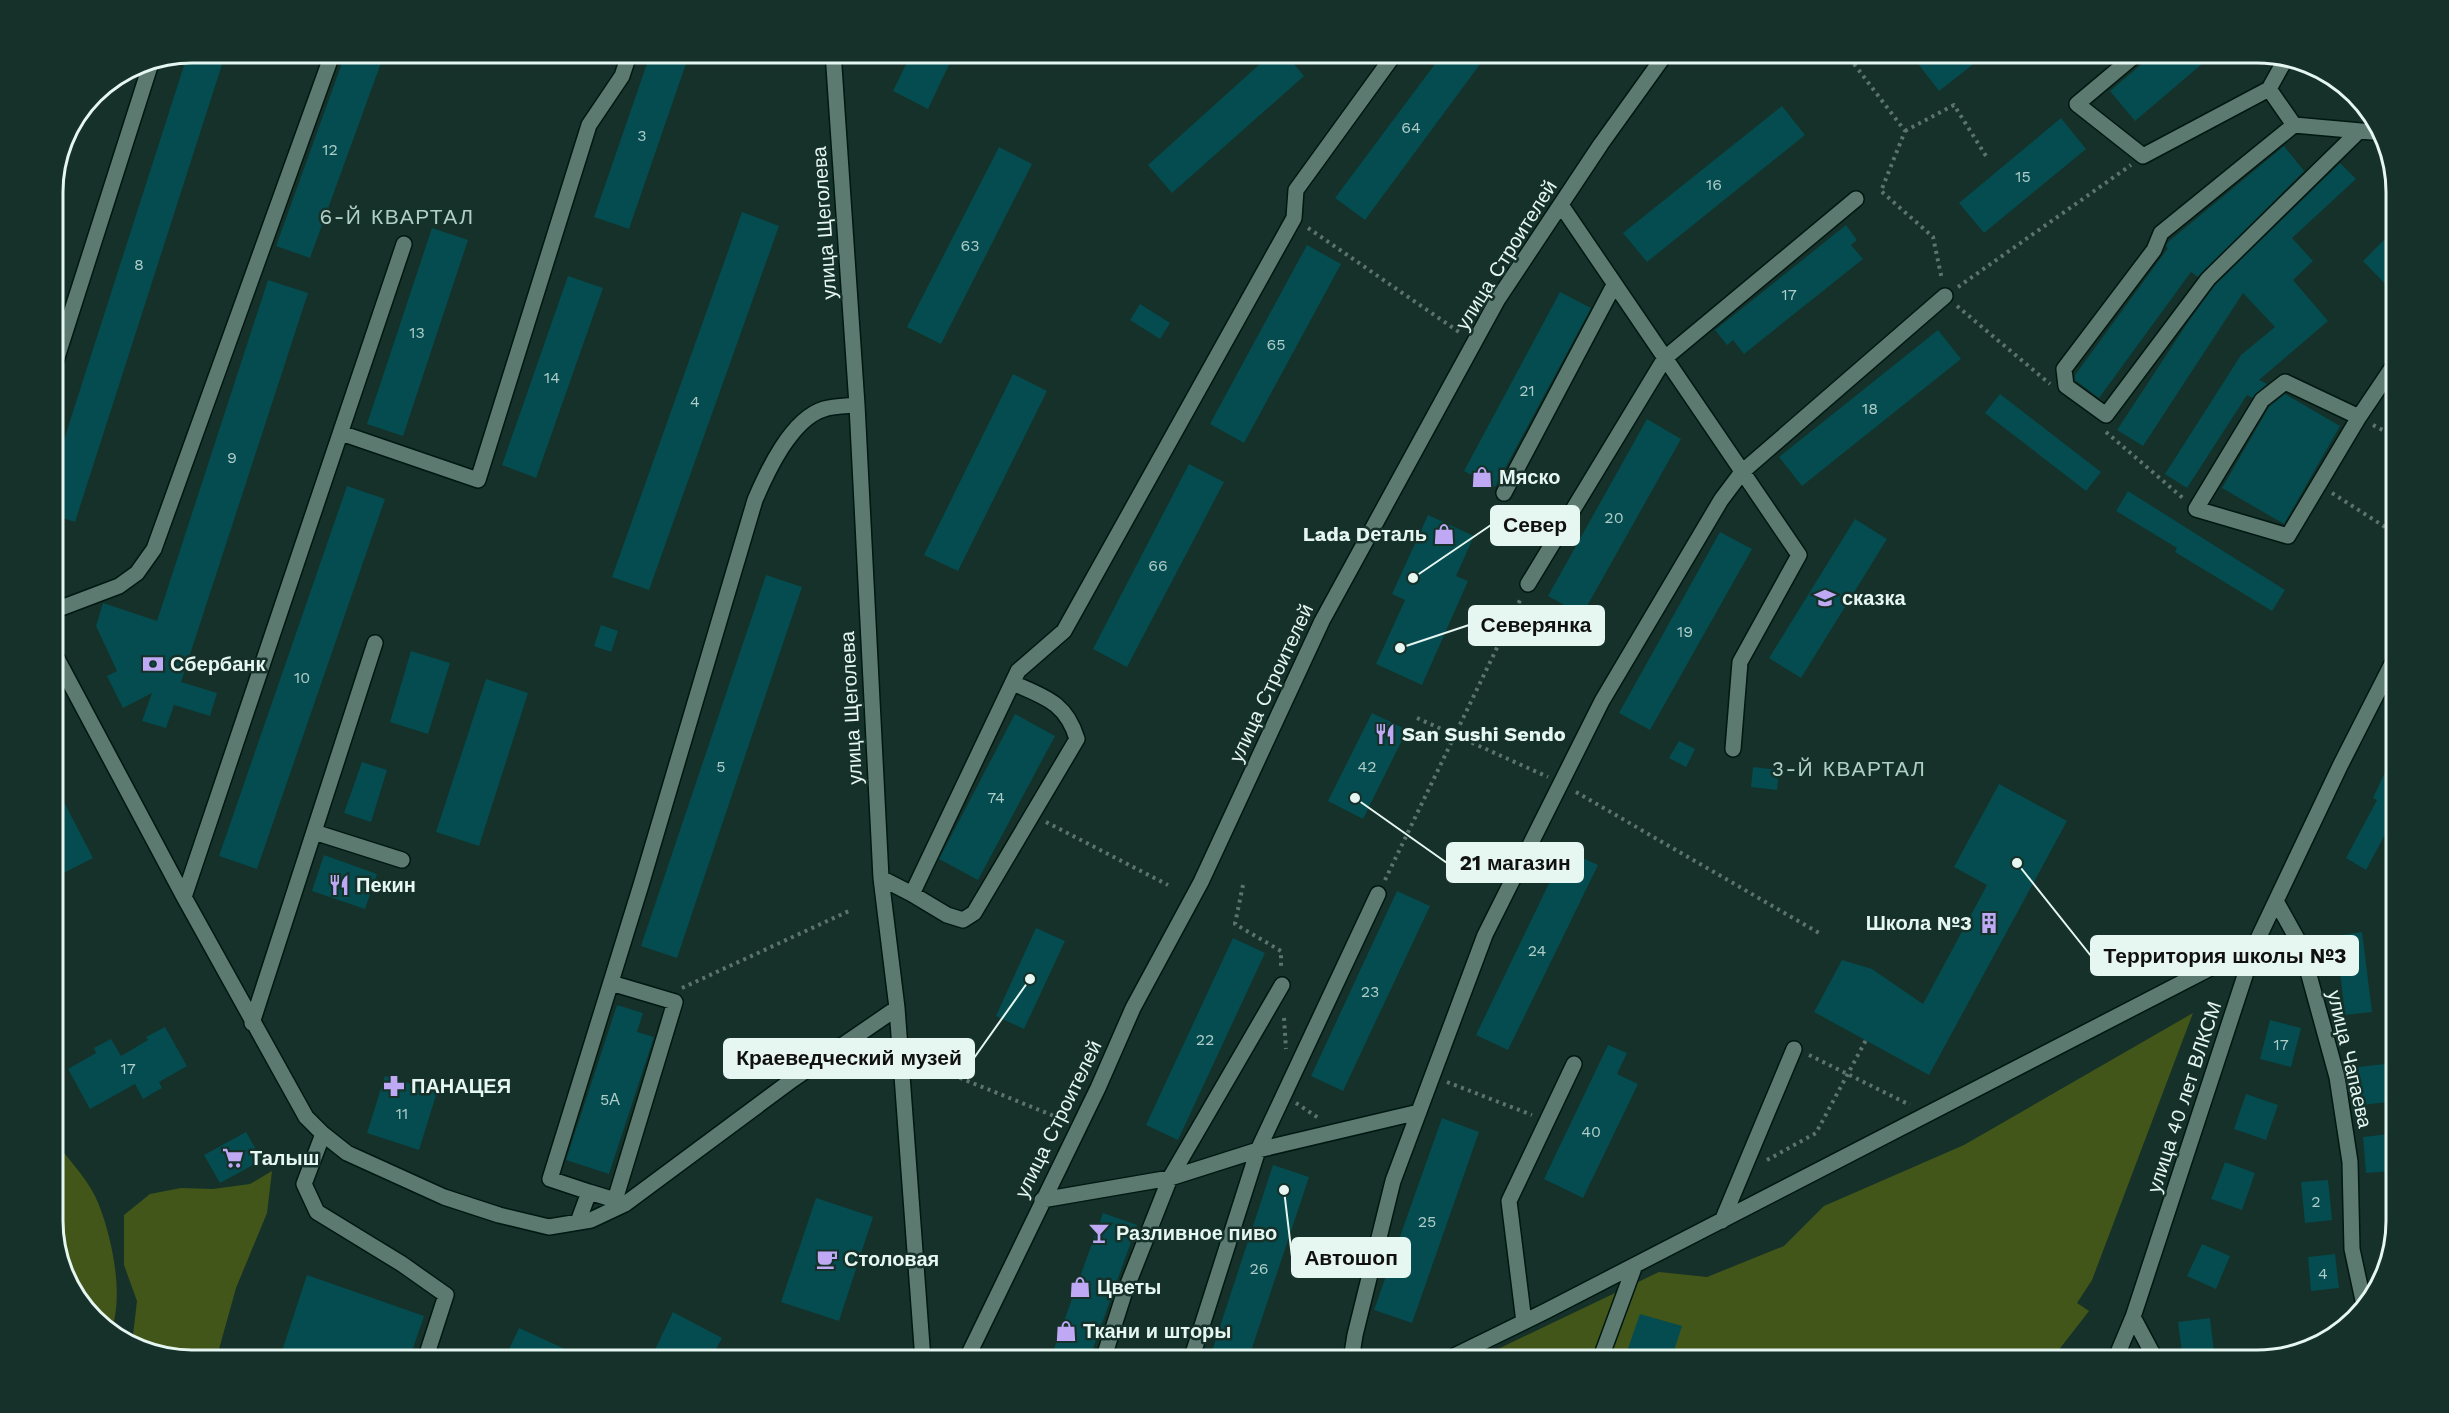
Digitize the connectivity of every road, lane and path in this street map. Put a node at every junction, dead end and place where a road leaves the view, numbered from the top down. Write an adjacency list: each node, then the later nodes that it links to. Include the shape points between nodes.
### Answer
1 (329, 63): 36 (street, via 154,549 137,573 119,586)
2 (626, 63): 30 (street, via 589,125 478,480)
3 (834, 63): 27 (street, улица Щеголева)
4 (1388, 63): 19 (street, via 1296,190)
5 (1659, 63): 18 (street, улица Строителей)
6 (1853, 63): 13 (path)
7 (2126, 63): 16 (street, via 2076,104)
8 (2282, 65): 10 (street)
9 (149, 71): 23 (street)
10 (2269, 89): 11 (street); 16 (street)
11 (2294, 125): 14 (street); 14 (street, via 2161,233 2154,250 2064,369 2066,386 2106,415 2208,279)
12 (2371, 130): 14 (street)
13 (1905, 131): 15 (path, via 1954,105); 22 (path, via 1881,191 1933,237)
14 (2359, 131)
15 (1986, 156)
16 (2144, 156): 22 (path)
17 (1857, 199): 25 (street)
18 (1561, 205): 21 (street); 24 (street, улица Строителей, via 1498,299)
19 (1294, 218): 24 (path); 40 (street, via 1064,631 1018,671)
20 (404, 244): 30 (street)
21 (1614, 285): 25 (street); 33 (street)
22 (1945, 296): 31 (street)
23 (63, 339)
24 (1475, 343): 71 (street, улица Строителей, via 1322,621 1201,882 1133,1008)
25 (1665, 358): 31 (street); 35 (street)
26 (2386, 377): 28 (street)
27 (857, 405): 48 (street, улица Щеголева); 57 (street, via 822,409 801,424 772,461 755,500)
28 (2360, 417): 29 (path); 32 (street); 32 (street, via 2285,382 2262,400 2196,509 2288,536)
29 (2386, 431)
30 (341, 433): 52 (street)
31 (1742, 472): 43 (street, via 1799,555 1740,662); 44 (street, via 1721,500 1602,701)
32 (2319, 484): 34 (path)
33 (1504, 493)
34 (2386, 528)
35 (1528, 584): 42 (path)
36 (63, 607)
37 (375, 644): 46 (street)
38 (63, 670): 52 (street)
39 (2386, 676): 53 (street, улица 40 лет ВЛКСМ)
40 (1013, 683): 45 (street, via 1055,702 1072,723 1077,739); 50 (street)
41 (1418, 718): 42 (path)
42 (1455, 735): 44 (path); 51 (path)
43 (1733, 749)
44 (1561, 783): 55 (path); 67 (street, via 1485,935)
45 (1032, 815): 49 (path); 50 (street, via 974,913 963,920)
46 (314, 832): 47 (street); 61 (street)
47 (402, 860)
48 (881, 878): 50 (street); 60 (street, улица Щеголева)
49 (1168, 885)
50 (912, 894)
51 (1378, 894): 73 (street)
52 (184, 897): 61 (street)
53 (2276, 901): 56 (street, улица 40 лет ВЛКСМ); 81 (street, улица Чапаева, via 2301,946 2337,1077 2350,1162 2352,1249)
54 (849, 910): 59 (path)
55 (1819, 933)
56 (2256, 945): 69 (street); 82 (street, улица 40 лет ВЛКСМ)
57 (611, 983): 76 (street, via 550,1179); 76 (street, via 675,1002 615,1200)
58 (1282, 985): 75 (street)
59 (681, 988)
60 (897, 1008): 64 (street, улица Щеголева); 79 (street, via 792,1080 626,1204)
61 (252, 1023): 72 (street, via 306,1117)
62 (1866, 1040): 66 (path)
63 (1794, 1049): 66 (path); 74 (street)
64 (900, 1054): 71 (path); 85 (street, улица Щеголева)
65 (1574, 1064): 70 (street)
66 (1848, 1074): 69 (path); 74 (path, via 1816,1133)
67 (1432, 1076): 68 (street); 70 (path)
68 (1419, 1112): 73 (street); 89 (street, via 1393,1181)
69 (1929, 1114): 78 (street)
70 (1547, 1120): 83 (street, via 1509,1201)
71 (1079, 1125): 77 (street, улица Строителей)
72 (323, 1134): 79 (street, via 346,1153 444,1197 549,1227); 84 (street, via 304,1184 317,1212 446,1295)
73 (1258, 1149): 75 (street); 88 (street)
74 (1742, 1173): 78 (street)
75 (1170, 1178): 77 (street); 87 (street)
76 (589, 1192): 79 (street)
77 (1042, 1200): 86 (street, улица Строителей)
78 (1722, 1221): 80 (street)
79 (578, 1222)
80 (1635, 1265): 83 (street); 91 (street)
81 (2362, 1296)
82 (2133, 1317): 92 (street, улица 40 лет ВЛКСМ); 93 (street)
83 (1524, 1322): 90 (street)
84 (428, 1350)
85 (922, 1350)
86 (971, 1350)
87 (1106, 1350)
88 (1194, 1350)
89 (1352, 1350)
90 (1467, 1350)
91 (1604, 1350)
92 (2119, 1350)
93 (2151, 1350)

